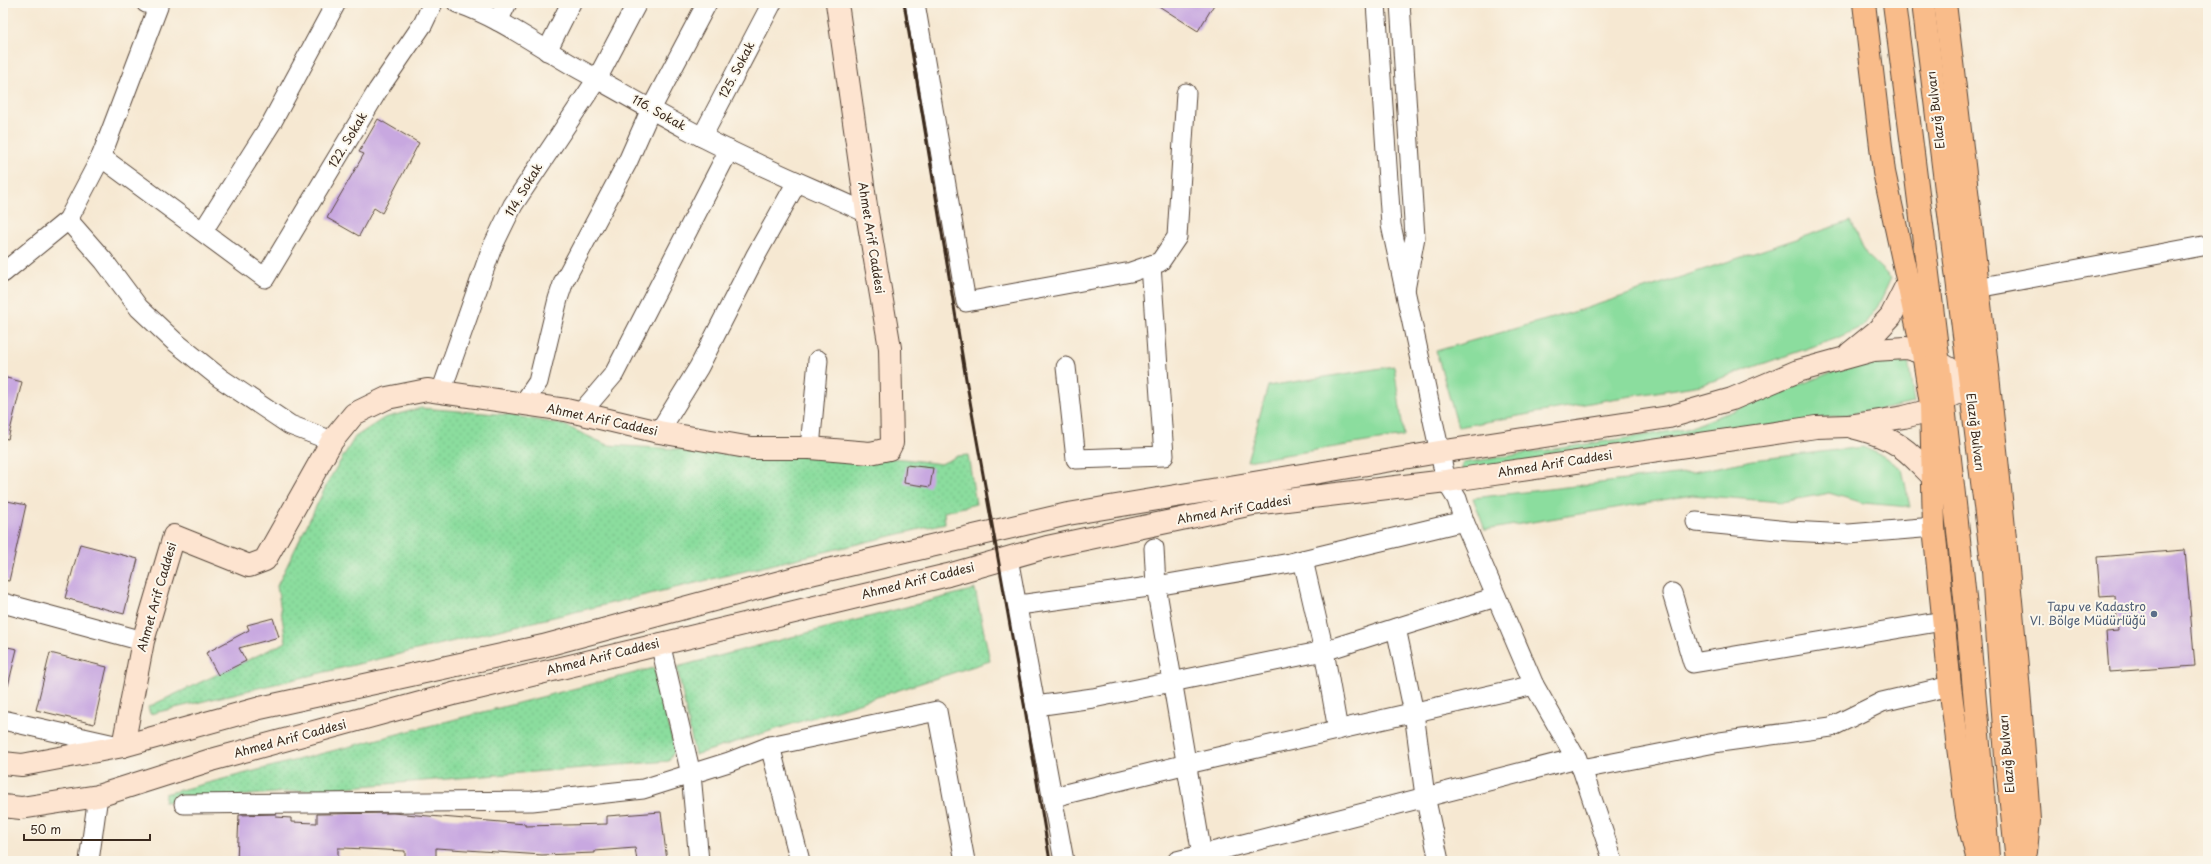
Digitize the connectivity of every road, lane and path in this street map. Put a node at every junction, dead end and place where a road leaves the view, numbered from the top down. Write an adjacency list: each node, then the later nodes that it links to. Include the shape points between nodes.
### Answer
1 (146, 3): 25 (street, via 158,7)
2 (336, 3): 29 (street, via 272,122)
3 (433, 3): 29 (street, 122. Sokak, via 423,24 378,90 265,278)
4 (457, 3): 18 (street, 116. Sokak)
5 (507, 3): 18 (street)
6 (571, 3): 19 (street)
7 (637, 3): 20 (street, 114. Sokak)
8 (707, 3): 22 (street)
9 (772, 3): 23 (street, 125. Sokak)
10 (837, 3): 27 (street, Ahmet Arif Caddesi)
11 (915, 3): 31 (street, via 966,302 1131,272)
12 (1376, 3): 35 (street, via 1391,225)
13 (1400, 3): 35 (street, via 1415,237)
14 (1864, 3): 33 (highway, via 1884,172)
15 (1894, 3): 36 (highway)
16 (1923, 3): 40 (highway, Elazığ Bulvarı)
17 (1945, 3): 34 (highway)
18 (498, 21): 19 (street, 116. Sokak)
19 (547, 51): 20 (street, 116. Sokak)
20 (597, 79): 22 (street, 116. Sokak); 41 (street, 114. Sokak, via 513,205 500,231)
21 (1186, 93): 31 (street, via 1177,237 1160,262)
22 (651, 109): 23 (street, 116. Sokak); 42 (street, via 628,160 564,281 538,382)
23 (702, 136): 24 (street, 116. Sokak)
24 (729, 150): 26 (street, 116. Sokak); 44 (street, via 614,374)
25 (101, 157): 28 (street); 29 (street)
26 (797, 182): 27 (street, 116. Sokak); 46 (street, via 755,256 699,366)
27 (867, 213): 48 (street, Ahmet Arif Caddesi, via 890,348 892,443 889,449 883,452 870,453)
28 (68, 220): 32 (street); 47 (street, via 104,261 139,308 174,341 220,378 290,425)
29 (203, 231)
30 (2208, 246): 34 (street)
31 (1151, 265): 39 (street, via 1164,456 1076,459)
32 (3, 272)
33 (1908, 282): 36 (highway); 37 (street, Ahmed Arif Caddesi, via 1891,316)
34 (1977, 288): 99 (highway, via 2018,669 2029,820)
35 (1405, 290): 49 (street)
36 (1931, 357): 37 (street, Ahmed Arif Caddesi, via 1906,348 1874,350); 40 (street, Ahmed Arif Caddesi, via 1952,370); 43 (highway)
37 (1843, 359): 49 (street, Ahmed Arif Caddesi, via 1798,371 1732,399 1669,417)
38 (818, 360): 48 (street)
39 (1066, 367)
40 (1969, 387): 43 (street, Ahmed Arif Caddesi); 98 (highway, Elazığ Bulvarı, via 1993,571 2006,757)
41 (441, 392): 42 (street, Ahmet Arif Caddesi); 47 (street, Ahmet Arif Caddesi, via 427,390 370,404 354,414)
42 (523, 404): 44 (street, Ahmet Arif Caddesi)
43 (1938, 404): 45 (street, Ahmed Arif Caddesi, via 1904,417); 50 (highway); 52 (highway)
44 (580, 414): 46 (street, Ahmet Arif Caddesi)
45 (1848, 426): 50 (street, Ahmed Arif Caddesi, via 1872,432 1894,443 1911,455); 51 (street, Ahmed Arif Caddesi, via 1816,427)
46 (659, 432): 48 (street, Ahmet Arif Caddesi, via 752,448)
47 (332, 441): 66 (street, Ahmet Arif Caddesi, via 265,560 249,566 174,536)
48 (810, 448)
49 (1439, 452): 51 (street); 76 (street, Ahmed Arif Caddesi, via 1068,514 806,575 543,646 260,708)
50 (1932, 477): 52 (street, Ahmed Arif Caddesi); 55 (highway)
51 (1446, 481): 53 (street, via 1457,500); 57 (street, Ahmed Arif Caddesi, via 1253,504 1048,547)
52 (1954, 495): 97 (highway, via 1977,707)
53 (1464, 521): 58 (street); 61 (street)
54 (1696, 522): 55 (street, via 1850,534)
55 (1934, 527): 64 (highway)
56 (1154, 548): 59 (street)
57 (1008, 558): 63 (street); 67 (street, Ahmed Arif Caddesi, via 948,575)
58 (1303, 560): 59 (street); 68 (street)
59 (1156, 586): 63 (street); 69 (street)
60 (1672, 593): 64 (street, via 1693,663)
61 (1496, 597): 65 (street); 70 (street)
62 (3, 603): 66 (street)
63 (1018, 605): 72 (street)
64 (1943, 621): 71 (highway)
65 (1396, 628): 68 (street); 73 (street)
66 (143, 641): 76 (street, Ahmet Arif Caddesi)
67 (660, 643): 81 (street); 82 (street, Ahmed Arif Caddesi, via 453,694 211,760)
68 (1324, 651): 69 (street); 75 (street)
69 (1173, 680): 72 (street, via 1093,698); 80 (street)
70 (1534, 685): 73 (street); 79 (street)
71 (1950, 686): 79 (street, via 1882,702 1831,726); 96 (highway, via 1967,816)
72 (1036, 706): 84 (street)
73 (1414, 713): 75 (street); 83 (street)
74 (3, 720): 76 (street)
75 (1338, 730): 80 (street)
76 (123, 746): 78 (street, Ahmed Arif Caddesi, via 22,765)
77 (770, 746): 81 (street); 90 (street); 91 (street, via 937,711)
78 (3, 763)
79 (1579, 763): 83 (street); 95 (street)
80 (1187, 764): 84 (street); 87 (street)
81 (691, 774): 85 (street, via 643,789 532,801); 89 (street)
82 (98, 796): 86 (street, Ahmed Arif Caddesi, via 21,808); 88 (street)
83 (1425, 796): 87 (street); 94 (street)
84 (1053, 797): 92 (street)
85 (184, 804)
86 (3, 806)
87 (1203, 858): 93 (street)
88 (89, 861)
89 (699, 861)
90 (800, 861)
91 (965, 861)
92 (1064, 861)
93 (1177, 861)
94 (1439, 861)
95 (1613, 861)
96 (1978, 861)
97 (1988, 861)
98 (2018, 861)
99 (2025, 861)

